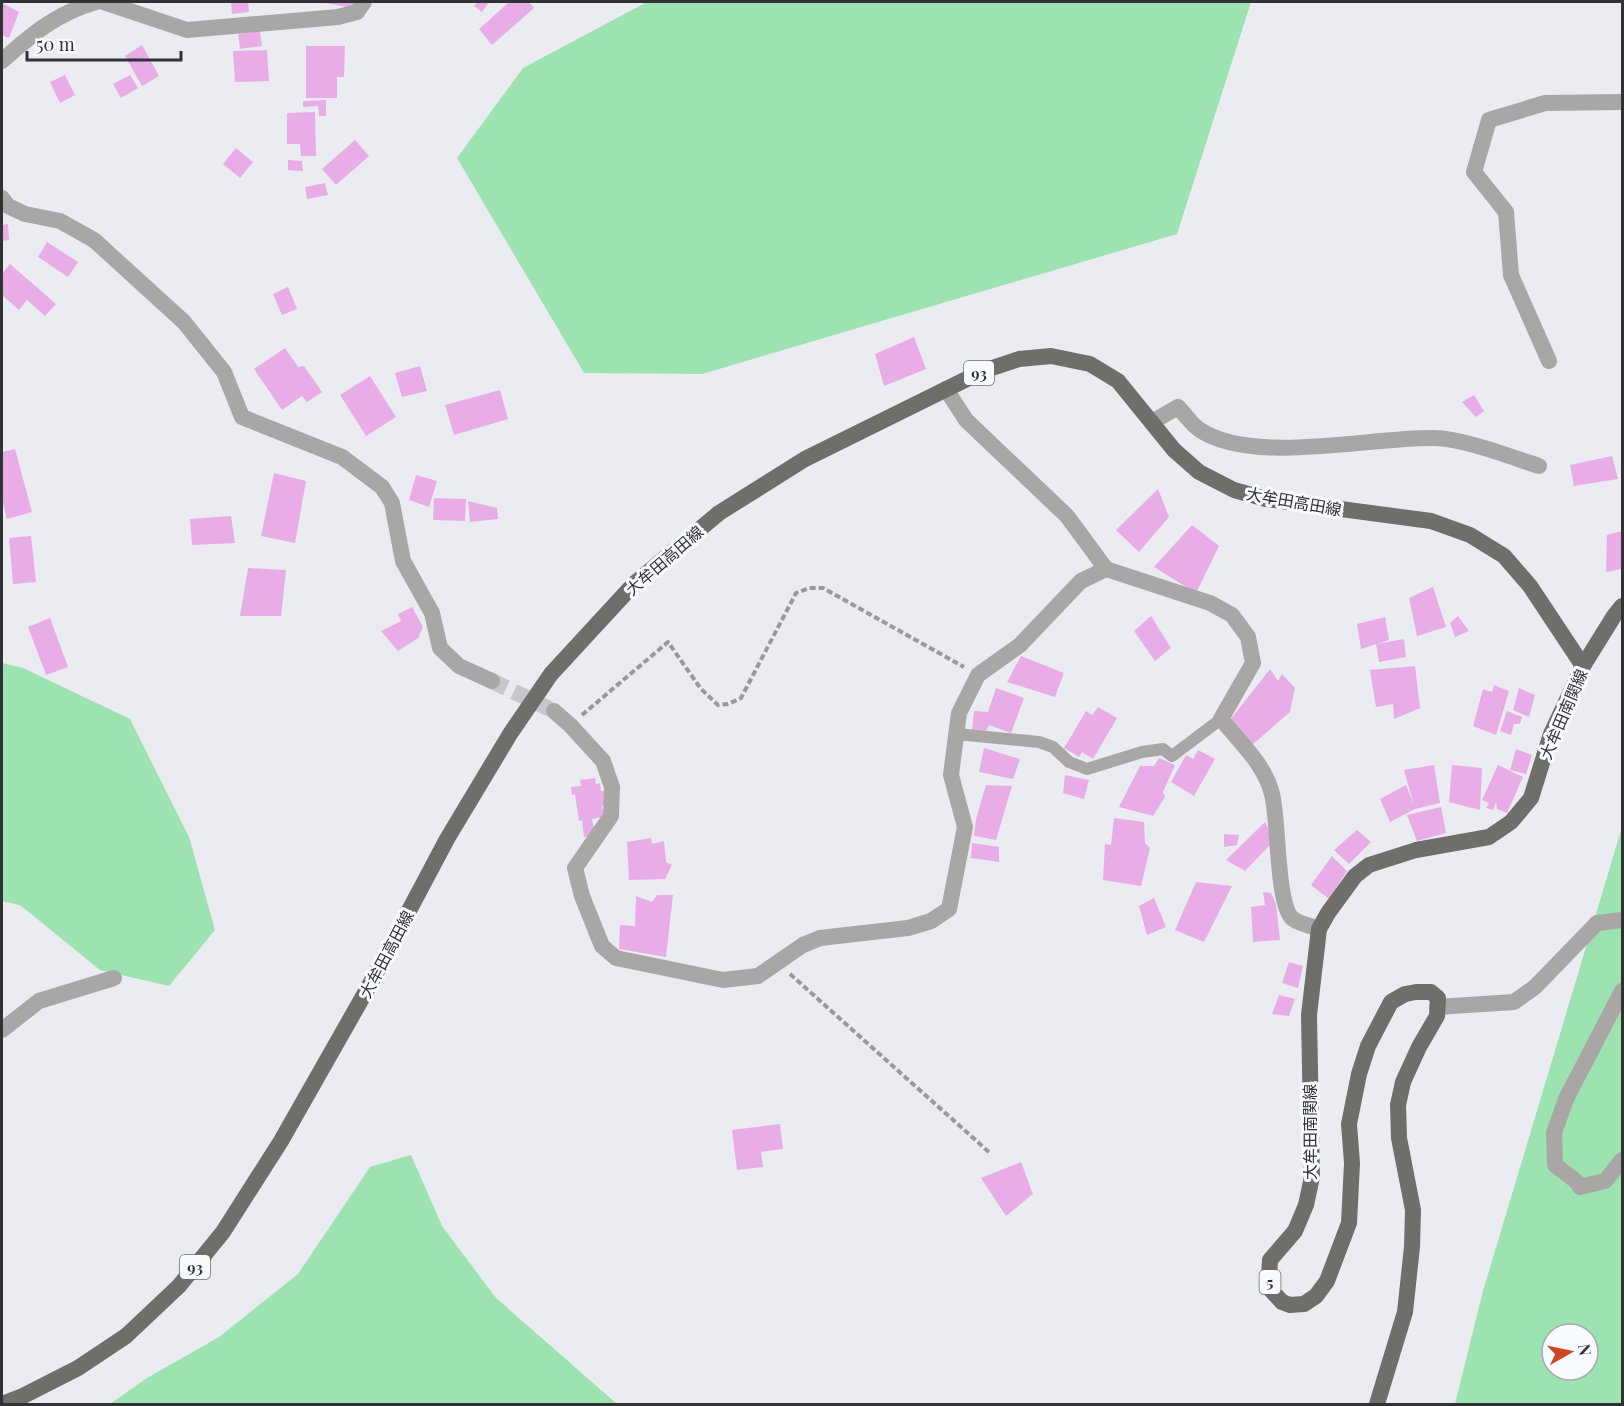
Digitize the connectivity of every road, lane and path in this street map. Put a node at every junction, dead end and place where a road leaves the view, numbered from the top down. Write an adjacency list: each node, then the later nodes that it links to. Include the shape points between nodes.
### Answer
1 (96, 2): 4 (street, via 73,8 30,36)
2 (103, 2): 3 (street, via 188,30 338,17 357,12)
3 (364, 2)
4 (2, 61)
5 (1623, 102): 7 (street, via 1545,104 1489,120 1474,172 1506,212 1511,275)
6 (2, 198): 15 (street, via 8,206 60,221 94,240 184,322 224,372 243,417 342,457 382,487 392,503 403,561 432,613 440,648 459,666)
7 (1549, 361)
8 (945, 389): 9 (main road, 大牟田高田線 / 93, via 1010,362 1051,356 1090,364 1118,381); 11 (street, via 966,420 1066,516); 29 (main road, 大牟田高田線 / 93, via 795,465 719,513 634,584 551,674 510,734 447,839 281,1141 224,1232 179,1286 126,1336 78,1368)
9 (1152, 422): 10 (street, via 1178,407 1198,429 1224,442 1258,448 1436,438); 13 (main road, 大牟田高田線 / 93, via 1174,450 1199,471 1234,490 1266,500 1431,521 1470,535 1504,556 1530,586)
10 (1539, 466)
11 (1106, 569): 14 (street, via 1081,581 1020,645); 17 (street, via 1210,603 1232,615 1248,637 1253,663)
12 (1623, 606): 13 (main road, 大牟田南関線 / 5)
13 (1583, 666): 21 (main road, 大牟田南関線 / 5, via 1551,734 1531,798 1511,822 1490,837 1416,850 1369,865 1355,876)
14 (978, 675): 18 (path, via 823,588 809,588 796,593 741,698 718,705 701,689 668,642); 19 (street, via 959,713)
15 (492, 681)
16 (554, 711): 18 (street)
17 (1221, 719): 19 (lane, via 1173,756 1163,749 1142,752 1087,769 1039,742); 21 (street, via 1256,759 1272,793 1283,902 1293,919)
18 (570, 725): 22 (street, via 603,761 612,787 612,816 575,868 602,946 616,958 723,980 758,976)
19 (956, 734): 22 (street, via 951,775 965,827 949,909 931,921 909,928 820,938)
20 (1623, 920): 25 (street, via 1597,922 1535,987 1514,1002)
21 (1319, 929): 25 (main road, 大牟田南関線 / 5, via 1309,1015 1312,1177 1306,1205 1294,1231 1270,1260 1270,1289 1282,1302 1304,1304 1316,1296 1327,1281 1349,1224 1349,1124 1368,1046 1391,1002 1405,994 1431,992 1438,998)
22 (779, 963): 27 (path)
23 (114, 978): 26 (street, via 39,1001)
24 (1623, 991): 28 (street, via 1566,1099 1554,1133 1555,1166 1580,1187 1605,1181)
25 (1437, 1007): 30 (main road, via 1437,1016 1403,1082 1398,1105 1399,1138 1413,1210 1412,1247 1405,1312)
26 (2, 1030)
27 (991, 1154)
28 (1623, 1160)
29 (2, 1404)
30 (1377, 1404)

